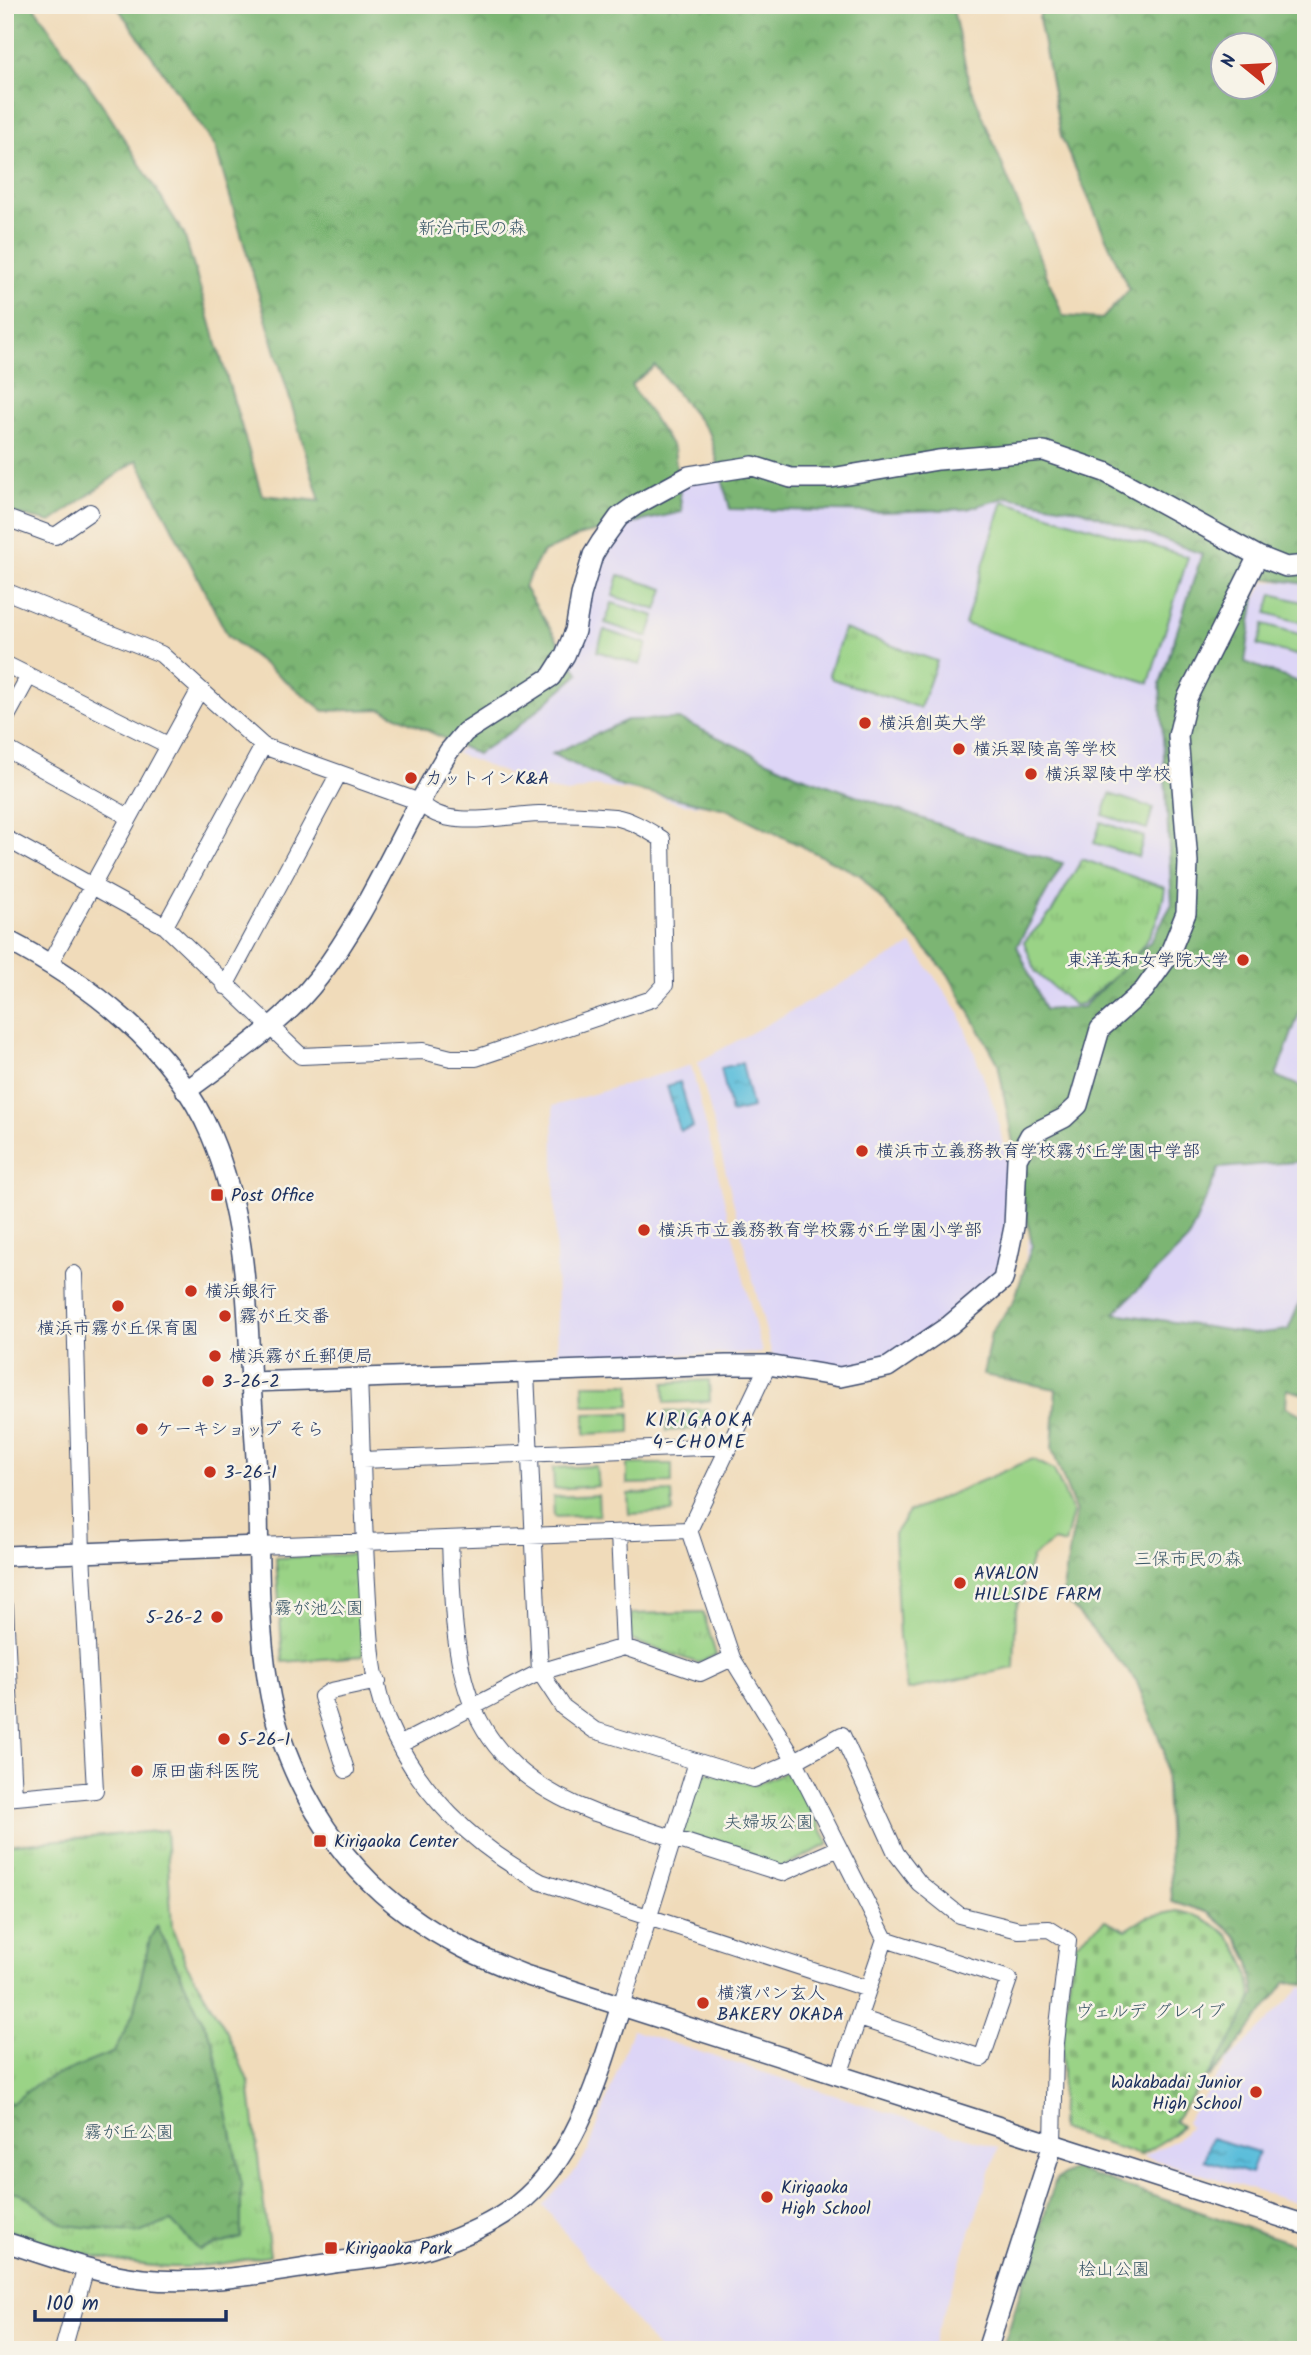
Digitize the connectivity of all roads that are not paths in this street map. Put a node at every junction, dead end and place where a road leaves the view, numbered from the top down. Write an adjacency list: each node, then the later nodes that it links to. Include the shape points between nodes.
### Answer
1 (90, 512): 2 (street, via 55,536 9,519)
2 (5, 526)
3 (1258, 556): 4 (street, via 1286,567); 14 (street, via 1105,472 1044,451 938,460 831,478 791,478 753,466 689,477 619,517 593,555 575,631 551,677 465,733 443,760); 25 (street, via 1187,698 1178,736 1188,862 1186,913 1169,955 1144,990 1100,1028 1078,1105 1031,1135 1017,1160 1014,1227 1003,1280 950,1325 888,1367 840,1377)
4 (1306, 565)
5 (5, 592): 8 (street, via 161,653)
6 (5, 664): 7 (street)
7 (29, 676): 9 (street); 10 (street)
8 (200, 689): 10 (street); 11 (street)
9 (5, 720)
10 (168, 745): 15 (street)
11 (263, 746): 13 (street); 18 (street)
12 (5, 748): 15 (street)
13 (339, 773): 14 (street); 21 (street)
14 (420, 802): 22 (street, via 342,945 318,979); 22 (street, via 426,810 456,819 538,814 613,817 635,822 662,839 665,985 652,999 476,1058 423,1051 300,1056)
15 (129, 817): 17 (street)
16 (5, 838): 17 (street)
17 (92, 884): 18 (street); 20 (street)
18 (165, 926): 21 (street)
19 (5, 939): 20 (street)
20 (50, 963): 23 (street, via 105,1003 150,1044)
21 (225, 986): 22 (street)
22 (270, 1029): 23 (street)
23 (186, 1091): 28 (street, via 210,1132 237,1214)
24 (74, 1274): 38 (street)
25 (768, 1364): 26 (street); 29 (street)
26 (526, 1373): 27 (street); 30 (street)
27 (359, 1377): 28 (street); 31 (street)
28 (251, 1382): 37 (street)
29 (730, 1446): 30 (street); 32 (street)
30 (530, 1453): 31 (street); 34 (street)
31 (362, 1460): 36 (street)
32 (689, 1530): 33 (street); 43 (street)
33 (619, 1533): 34 (street); 42 (street)
34 (533, 1535): 35 (street); 44 (street)
35 (450, 1539): 36 (street); 46 (street, via 455,1644)
36 (365, 1541): 37 (street); 45 (street, via 371,1654)
37 (258, 1546): 38 (street); 57 (street, via 261,1626 276,1724 305,1793 337,1843 406,1913 447,1939 514,1970)
38 (82, 1553): 39 (street); 51 (street, via 95,1790)
39 (5, 1556)
40 (5, 1606): 41 (street)
41 (6, 1641): 51 (street)
42 (624, 1647): 43 (street, via 700,1673); 44 (street)
43 (732, 1658): 48 (street)
44 (540, 1672): 46 (street); 49 (street, via 563,1707 594,1730)
45 (377, 1681): 47 (street, via 387,1719); 50 (street, via 322,1697)
46 (472, 1708): 47 (street); 52 (street, via 512,1763 539,1786 566,1802)
47 (401, 1744): 54 (street, via 425,1785 456,1822 509,1865 541,1882)
48 (795, 1761): 49 (street, via 754,1779); 53 (street); 60 (street, via 842,1735 896,1853 919,1882 959,1915 1019,1930 1049,1929 1068,1941 1055,2051)
49 (697, 1762): 52 (street)
50 (346, 1770)
51 (10, 1798)
52 (672, 1841): 53 (street, via 782,1873); 54 (street)
53 (839, 1848): 55 (street)
54 (646, 1917): 56 (street); 57 (street)
55 (885, 1938): 56 (street); 58 (street, via 1009,1979 982,2058)
56 (868, 1989): 58 (street)
57 (621, 2006): 59 (street); 63 (street, via 576,2129 558,2160 517,2204 466,2235 391,2255 251,2275 145,2280)
58 (859, 2018): 59 (street)
59 (839, 2075): 60 (street)
60 (1053, 2144): 61 (street); 65 (street)
61 (1306, 2225)
62 (5, 2242): 63 (street)
63 (86, 2267): 64 (street)
64 (63, 2350)
65 (987, 2350)

